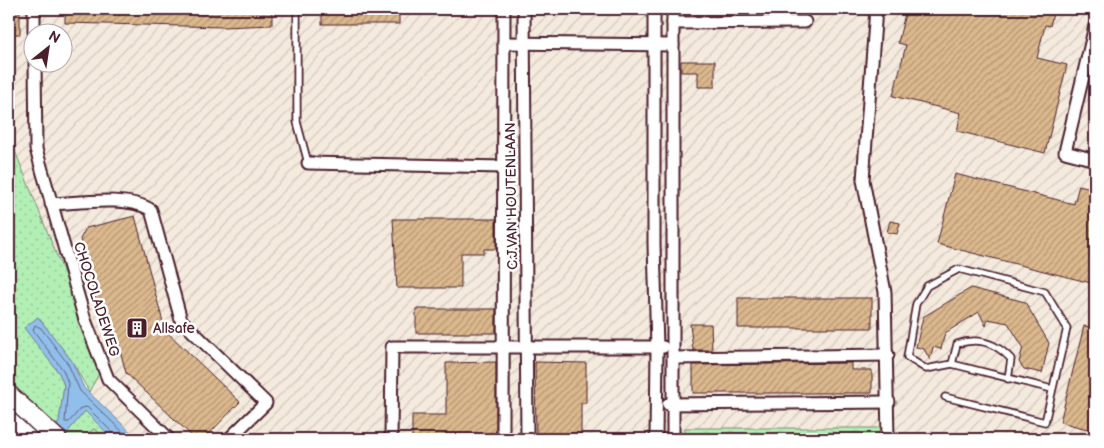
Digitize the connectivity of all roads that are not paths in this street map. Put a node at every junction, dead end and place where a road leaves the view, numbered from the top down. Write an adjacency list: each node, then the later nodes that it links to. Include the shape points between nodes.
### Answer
1 (34, 9): 8 (street)
2 (297, 9): 18 (lane, via 297,122)
3 (504, 9): 12 (street, C.J.VAN HOUTENLAAN)
4 (524, 9): 13 (street, C.J.VAN HOUTENLAAN)
5 (654, 9): 14 (street)
6 (673, 9): 10 (street)
7 (876, 9): 31 (street, via 863,180 885,292)
8 (34, 22)
9 (805, 22): 10 (street)
10 (673, 23): 15 (street)
11 (1095, 26): 17 (street, via 1065,152)
12 (504, 44): 13 (street); 19 (street, C.J.VAN HOUTENLAAN)
13 (524, 44): 14 (street); 29 (street, C.J.VAN HOUTENLAAN)
14 (654, 45): 15 (street); 20 (street)
15 (673, 45): 21 (street)
16 (35, 72): 22 (street, CHOCOLADEWEG, via 36,149)
17 (1095, 160)
18 (308, 163): 19 (street, C.J.VAN HOUTENLAAN)
19 (504, 166): 28 (street, C.J.VAN HOUTENLAAN)
20 (655, 178): 21 (street); 23 (street)
21 (674, 178): 24 (street)
22 (51, 204): 44 (street, CHOCOLADEWEG, via 83,314 108,379); 45 (street, via 129,202 151,210 181,320 266,403)
23 (654, 244): 24 (street); 25 (street)
24 (674, 244): 26 (street)
25 (655, 300): 26 (street); 30 (street)
26 (674, 301): 27 (street)
27 (674, 346): 30 (street); 32 (street)
28 (502, 348): 29 (street); 46 (street, via 392,346); 47 (street, C.J.VAN HOUTENLAAN)
29 (527, 348): 30 (street); 48 (street, C.J.VAN HOUTENLAAN)
30 (657, 348): 40 (street)
31 (888, 354): 32 (street); 38 (street)
32 (674, 358): 39 (street)
33 (952, 364): 34 (lane); 34 (lane, via 957,344 971,339 990,344 1000,347 1011,359); 35 (lane, via 926,369 907,357 916,304 927,286 959,269 1045,292 1067,328)
34 (1008, 379): 35 (lane)
35 (1052, 389): 37 (lane, via 1045,422)
36 (9, 396): 42 (main road)
37 (945, 397)
38 (889, 402): 39 (street); 51 (street)
39 (674, 403): 40 (street); 50 (street)
40 (656, 405): 49 (street)
41 (9, 411): 42 (main road)
42 (41, 433): 43 (main road)
43 (57, 439)
44 (169, 439)
45 (229, 439)
46 (391, 439)
47 (503, 439)
48 (527, 439)
49 (656, 439)
50 (673, 439)
51 (888, 439)

